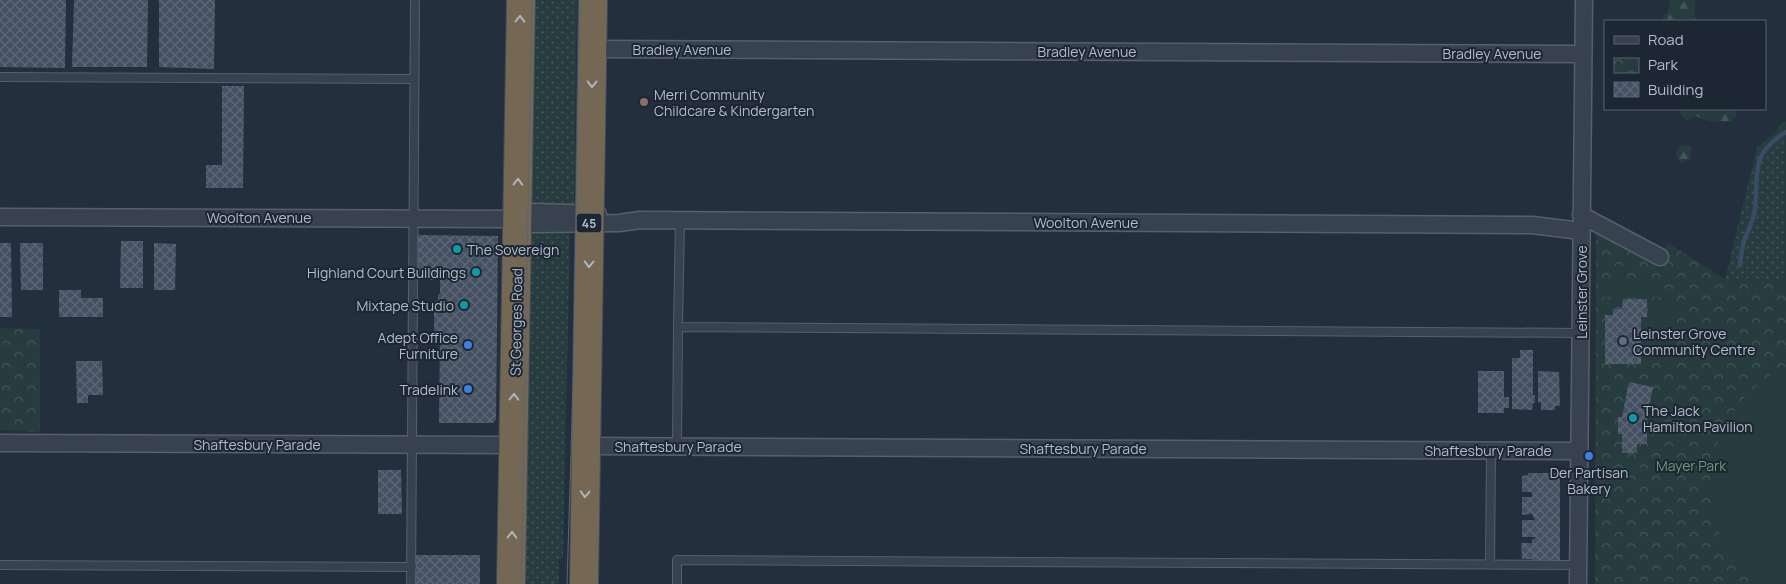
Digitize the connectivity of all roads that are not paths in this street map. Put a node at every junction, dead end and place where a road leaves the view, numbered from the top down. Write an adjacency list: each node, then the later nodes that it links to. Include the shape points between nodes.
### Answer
1 (415, 0): 8 (lane)
2 (521, 0): 11 (highway, St Georges Road, one-way to 2)
3 (593, 0): 5 (highway, 45)
4 (1584, 0): 6 (street, Leinster Grove)
5 (592, 49): 6 (street, Bradley Avenue); 12 (highway, 45, one-way to 12)
6 (1583, 54): 14 (street, Leinster Grove)
7 (0, 77): 8 (lane)
8 (414, 79): 10 (lane)
9 (0, 216): 10 (street, Woolton Avenue)
10 (413, 218): 11 (street, Woolton Avenue); 19 (lane)
11 (517, 218): 12 (street, Woolton Avenue, via 536,212); 21 (highway, St Georges Road, one-way to 11)
12 (589, 218): 13 (street, Woolton Avenue, via 617,215 640,220); 22 (highway, 45, one-way to 22)
13 (680, 220): 14 (street, Woolton Avenue, via 1532,225 1555,220); 16 (lane)
14 (1581, 221): 15 (street); 17 (street, Leinster Grove)
15 (1660, 257)
16 (678, 327): 17 (lane); 20 (lane)
17 (1581, 333): 24 (street, Leinster Grove)
18 (0, 443): 19 (street, Shaftesbury Parade)
19 (412, 444): 21 (street, Shaftesbury Parade); 28 (lane)
20 (677, 445): 22 (street, Shaftesbury Parade); 23 (street, Shaftesbury Parade)
21 (514, 446): 30 (highway, St Georges Road, one-way to 21)
22 (586, 446): 31 (highway, 45, one-way to 31)
23 (1491, 450): 24 (street, Shaftesbury Parade); 26 (lane)
24 (1580, 450): 27 (street, Leinster Grove)
25 (0, 565): 28 (lane)
26 (1490, 565): 27 (lane); 32 (lane, via 677,560)
27 (1578, 565): 33 (street, Leinster Grove)
28 (412, 567): 29 (lane)
29 (411, 584)
30 (511, 584)
31 (584, 584)
32 (677, 584)
33 (1578, 584)

